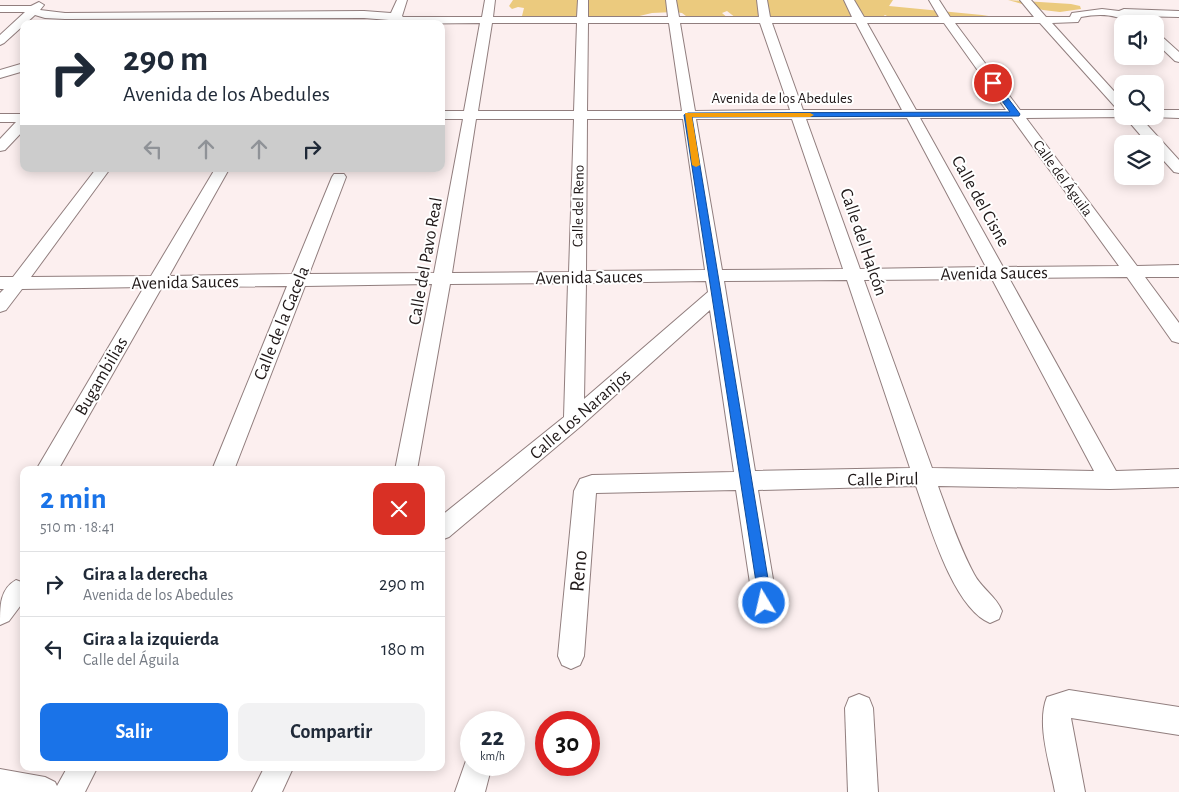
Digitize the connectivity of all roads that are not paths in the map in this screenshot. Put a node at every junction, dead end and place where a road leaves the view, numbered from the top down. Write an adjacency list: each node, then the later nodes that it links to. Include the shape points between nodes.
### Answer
1 (45, 0): 15 (street)
2 (312, 0): 20 (street)
3 (402, 0): 23 (street)
4 (490, 0): 24 (street, Calle del Pavo Real)
5 (583, 0): 28 (street, Calle del Reno)
6 (671, 0): 29 (street)
7 (762, 0): 30 (street, Calle del Halcón)
8 (849, 0): 25 (street, Calle del Cisne)
9 (934, 0): 26 (street, Calle del Águila)
10 (1025, 0): 27 (street)
11 (1106, 0): 16 (street)
12 (226, 2): 22 (street)
13 (132, 5): 19 (street)
14 (0, 9): 15 (street)
15 (33, 10): 19 (street, via 56,16); 21 (street)
16 (1113, 12): 17 (street); 18 (street); 27 (street, via 1076,15 1074,20)
17 (1179, 14)
18 (1122, 15)
19 (118, 19): 22 (street)
20 (300, 19): 22 (street); 23 (street)
21 (22, 20)
22 (210, 20)
23 (395, 20): 24 (street)
24 (486, 20): 28 (street); 44 (street, Calle del Pavo Real)
25 (860, 20): 26 (street); 30 (street); 38 (street, Calle del Cisne)
26 (947, 20): 27 (street); 39 (street, Calle del Águila)
27 (1044, 20): 37 (street)
28 (582, 21): 29 (street); 45 (street, Calle del Reno)
29 (674, 21): 30 (street); 46 (street)
30 (765, 21): 47 (street, Calle del Halcón)
31 (20, 22): 32 (street)
32 (0, 41)
33 (1164, 44): 34 (street)
34 (1179, 58)
35 (20, 68): 36 (street)
36 (0, 74)
37 (1114, 98)
38 (910, 114): 39 (street, Avenida de los Abedules); 47 (street, Avenida de los Abedules); 59 (street, Calle del Cisne)
39 (1016, 114): 40 (street, Avenida de los Abedules); 57 (street, Calle del Águila)
40 (1114, 114)
41 (1164, 114): 42 (street)
42 (1179, 114)
43 (445, 115): 44 (street, Avenida de los Abedules)
44 (469, 115): 45 (street, Avenida de los Abedules); 62 (street, Calle del Pavo Real)
45 (580, 115): 46 (street, Avenida de los Abedules); 61 (street, Calle del Reno)
46 (688, 115): 47 (street, Avenida de los Abedules); 67 (street)
47 (798, 115): 60 (street, Calle del Halcón)
48 (0, 118): 49 (street)
49 (20, 118)
50 (1139, 125): 53 (street)
51 (20, 126): 52 (street)
52 (0, 147)
53 (1179, 169)
54 (101, 172): 66 (street)
55 (220, 172): 64 (street, Bugambilias)
56 (339, 177): 63 (street, Calle de la Gacela)
57 (1131, 271): 58 (street, Avenida Sauces); 59 (street, Avenida Sauces); 69 (street, Calle del Águila)
58 (1179, 271)
59 (997, 273): 60 (street, Avenida Sauces); 76 (street, Calle del Cisne)
60 (854, 274): 67 (street, Avenida Sauces); 74 (street, Calle del Halcón)
61 (577, 277): 62 (street, Avenida Sauces); 67 (street, Avenida Sauces); 70 (street, Calle del Reno)
62 (442, 279): 63 (street, Avenida Sauces); 73 (street, Calle del Pavo Real)
63 (298, 280): 64 (street, Avenida Sauces); 72 (street, Calle de la Gacela)
64 (155, 282): 66 (street, Avenida Sauces); 71 (street, Bugambilias)
65 (0, 283): 66 (street, Avenida Sauces)
66 (18, 283): 68 (street)
67 (715, 286): 70 (street, Calle Los Naranjos); 77 (street)
68 (0, 306)
69 (1179, 336)
70 (574, 420): 79 (street, Calle Los Naranjos)
71 (48, 466)
72 (225, 466)
73 (407, 466)
74 (925, 477): 76 (street, Calle Pirul); 77 (street, Calle Pirul); 82 (street, Calle del Halcón, via 943,531 966,584)
75 (1179, 478): 76 (street, Calle Pirul)
76 (1110, 480)
77 (746, 482): 78 (street, Calle Pirul); 81 (street)
78 (588, 486): 84 (street, Reno)
79 (445, 527)
80 (16, 592): 83 (street)
81 (764, 603)
82 (990, 611)
83 (0, 613)
84 (571, 656)
85 (858, 708): 95 (street)
86 (1179, 721): 96 (street, via 1069,704 1057,707 1057,726)
87 (81, 771): 92 (street)
88 (277, 771): 93 (street)
89 (475, 776): 94 (street)
90 (0, 783): 91 (street)
91 (45, 792)
92 (69, 792)
93 (267, 792)
94 (470, 792)
95 (863, 792)
96 (1070, 792)

